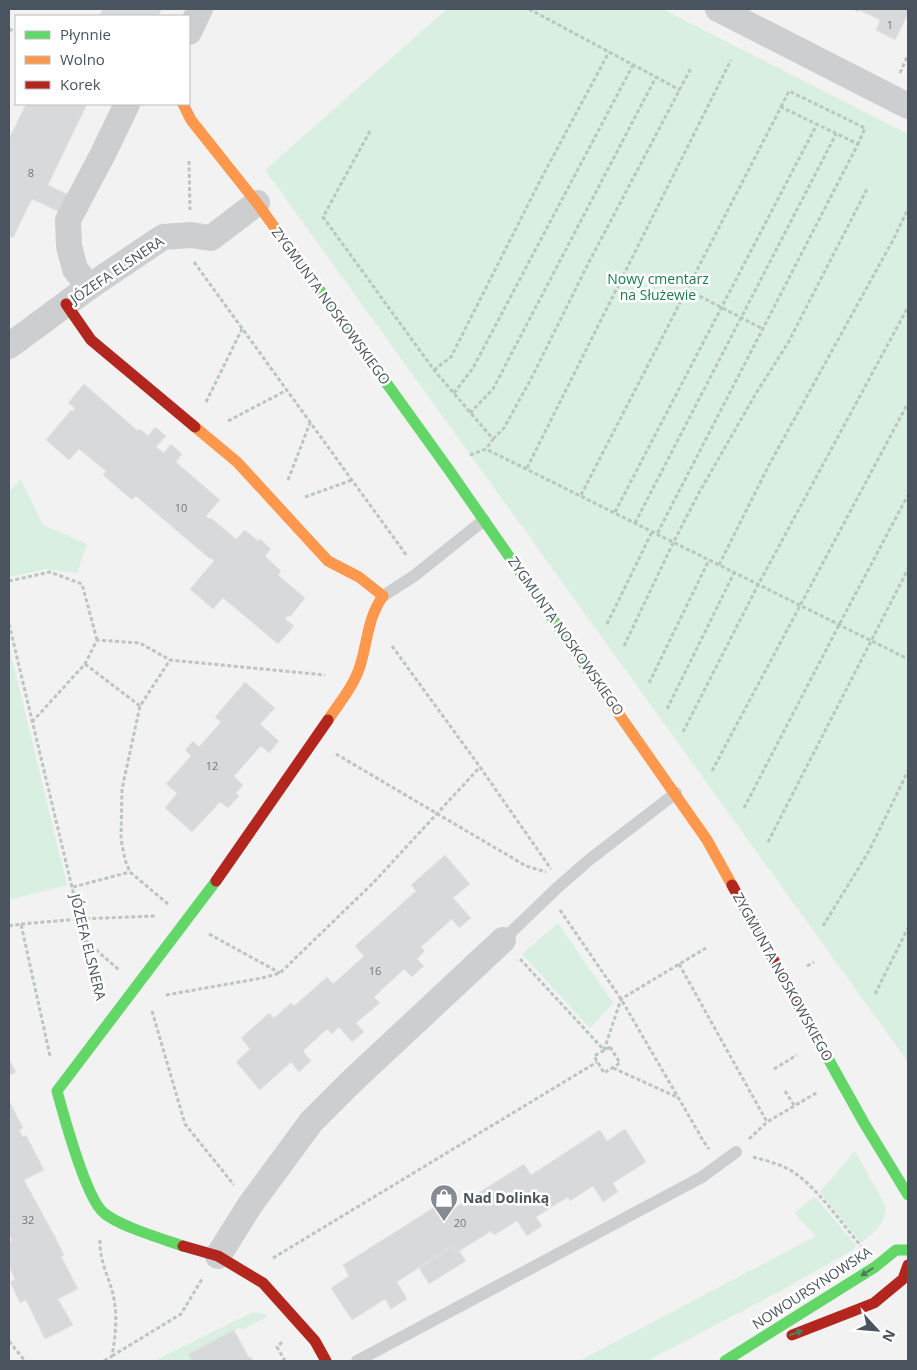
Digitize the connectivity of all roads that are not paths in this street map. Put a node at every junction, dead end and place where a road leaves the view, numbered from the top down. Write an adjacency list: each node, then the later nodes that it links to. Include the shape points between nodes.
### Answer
1 (200, 9): 3 (street)
2 (718, 9): 6 (street)
3 (190, 30)
4 (127, 105): 8 (street, via 68,220 75,269)
5 (183, 105): 7 (street, ZYGMUNTA NOSKOWSKIEGO)
6 (908, 106)
7 (257, 203): 8 (street, JÓZEFA ELSNERA, via 211,238 164,236); 11 (street, ZYGMUNTA NOSKOWSKIEGO)
8 (89, 287): 9 (street, JÓZEFA ELSNERA)
9 (66, 304): 10 (street, JÓZEFA ELSNERA); 12 (street, via 91,340 237,462 328,561 359,577)
10 (9, 346)
11 (484, 520): 12 (lane, via 414,576); 13 (street, ZYGMUNTA NOSKOWSKIEGO)
12 (383, 596): 18 (street, via 369,623 355,678 314,741 187,922 57,1091 72,1144 91,1194 103,1213 168,1241)
13 (676, 793): 14 (lane, via 589,860); 16 (street, ZYGMUNTA NOSKOWSKIEGO, via 707,840)
14 (503, 940): 18 (street, via 350,1082 312,1122)
15 (736, 1152): 22 (lane, via 702,1177)
16 (908, 1196)
17 (908, 1250): 20 (street, NOWOURSYNOWSKA, one-way to 20, via 896,1250 875,1267)
18 (213, 1255): 21 (street, via 263,1283 315,1340)
19 (908, 1265): 20 (street, NOWOURSYNOWSKA, one-way to 19, via 874,1303 903,1279)
20 (730, 1359)
21 (326, 1361)
22 (357, 1361)

